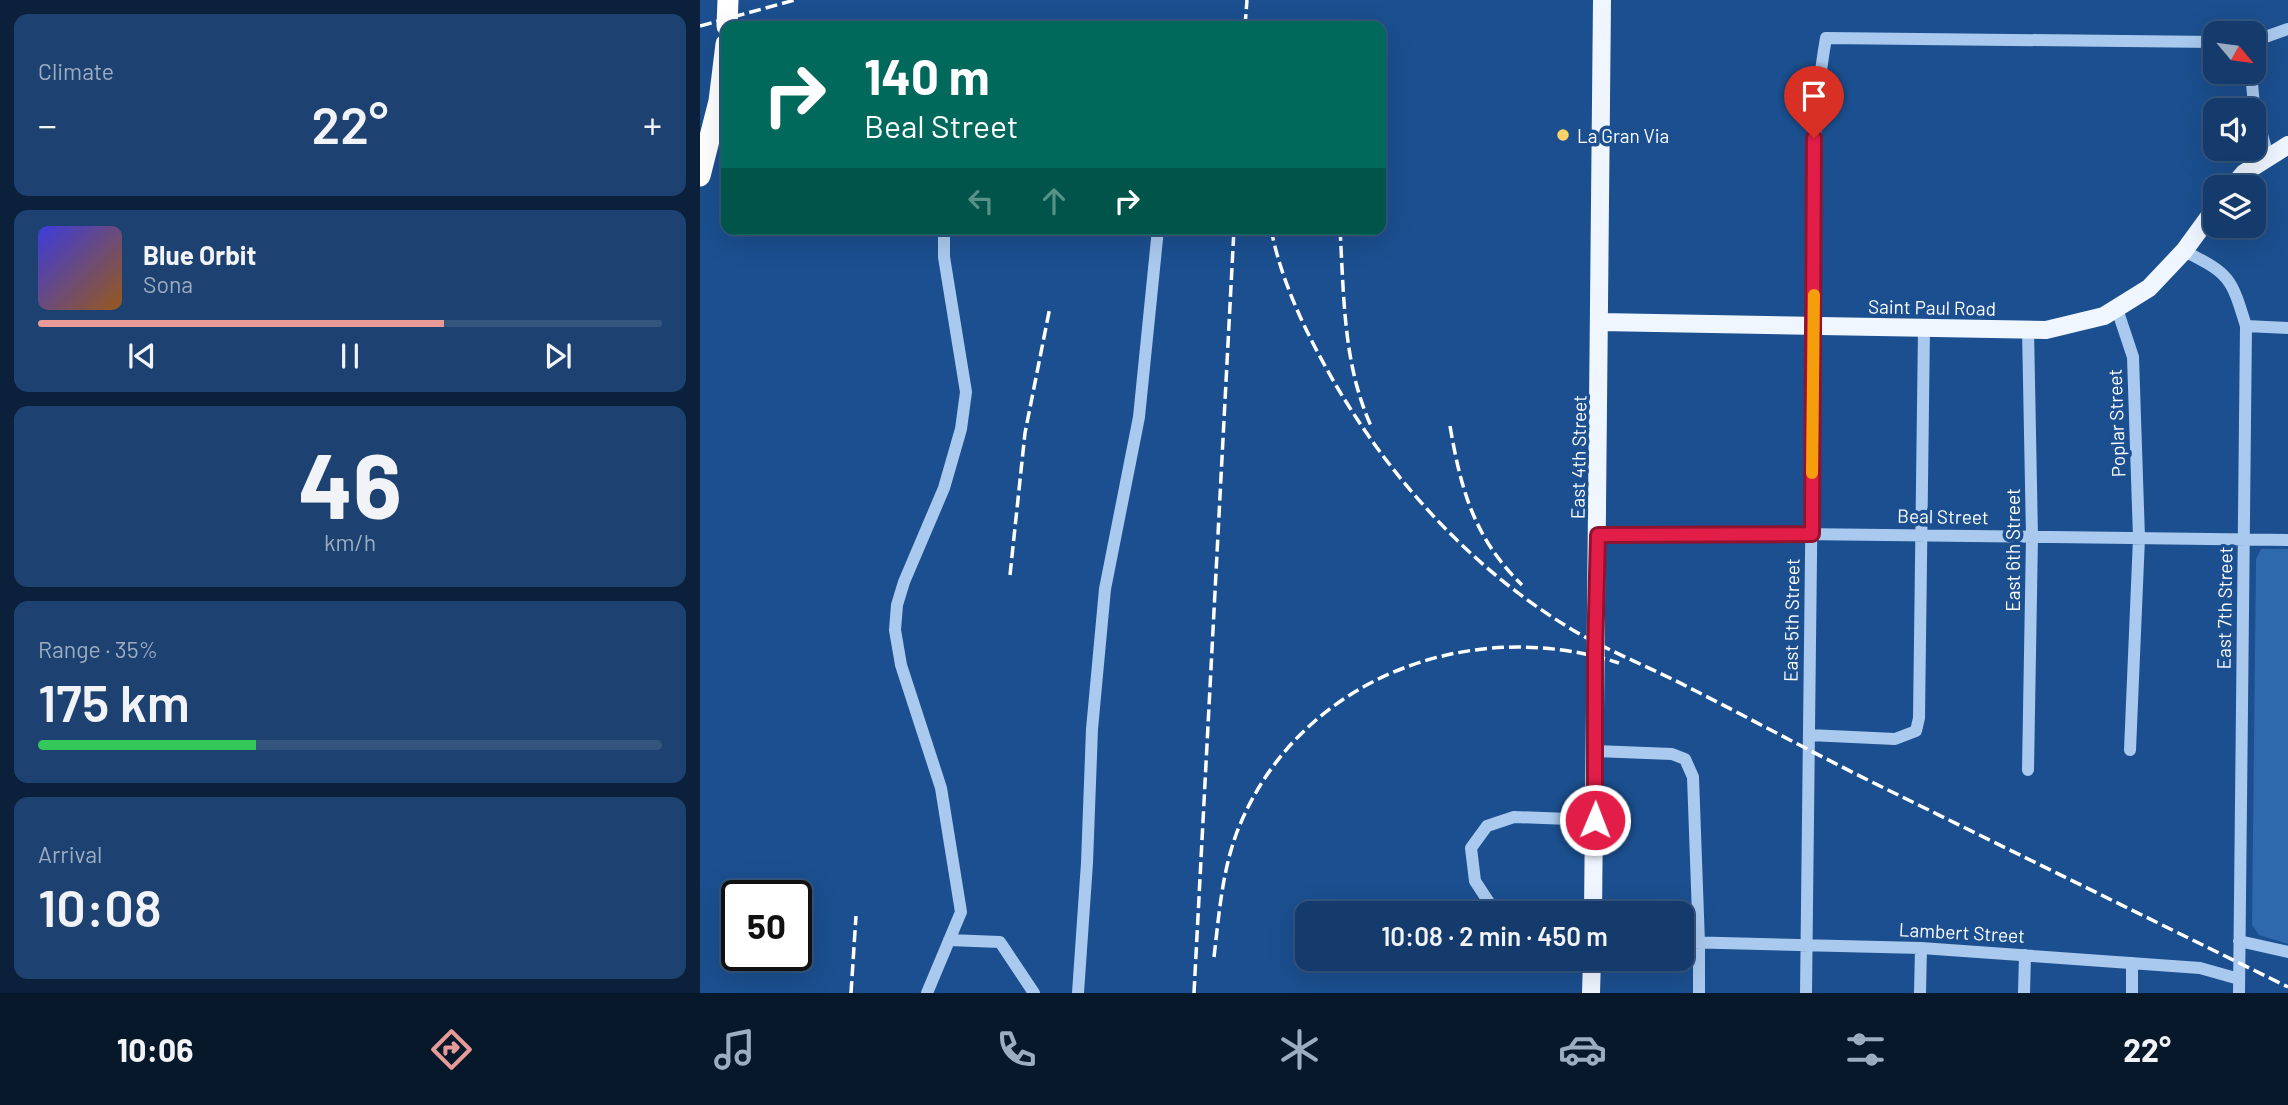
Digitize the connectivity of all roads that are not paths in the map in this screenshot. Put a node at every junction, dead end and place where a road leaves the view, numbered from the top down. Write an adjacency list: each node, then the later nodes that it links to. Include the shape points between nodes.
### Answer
1 (728, 0): 3 (highway)
2 (1602, 0): 18 (main road, East 4th Street)
3 (727, 21)
4 (2288, 29): 5 (street)
5 (2266, 37)
6 (2203, 42): 19 (street, East 5th Street, via 1826,38 1812,155)
7 (2252, 84): 10 (street, via 2253,106)
8 (721, 108): 12 (highway)
9 (2288, 145): 10 (main road)
10 (2268, 156): 11 (main road)
11 (2242, 175)
12 (700, 176)
13 (2203, 225): 16 (main road, Saint Paul Road)
14 (944, 235): 38 (street, via 966,392 944,488 904,582 895,630 901,665 941,788 961,912)
15 (1157, 235): 49 (street, via 1139,418 1105,589)
16 (2184, 251): 17 (main road, Saint Paul Road, via 2149,288); 20 (street, East 7th Street, via 2226,275)
17 (2117, 309): 23 (main road, Saint Paul Road, via 2046,330); 28 (street, Poplar Street, via 2133,357)
18 (1600, 322): 19 (main road, Saint Paul Road); 25 (main road, East 4th Street)
19 (1814, 326): 22 (main road, Saint Paul Road); 24 (street, East 5th Street)
20 (2246, 326): 21 (street); 29 (street, East 7th Street)
21 (2288, 327)
22 (1924, 328): 23 (main road, Saint Paul Road); 26 (street)
23 (2028, 329): 27 (street, East 6th Street)
24 (1812, 534): 25 (street, Beal Street); 26 (street, Beal Street); 31 (street, East 5th Street)
25 (1598, 535): 33 (main road, East 4th Street)
26 (1922, 535): 27 (street, Beal Street); 31 (street, via 1916,732 1895,739)
27 (2032, 537): 28 (street, Beal Street); 34 (street, East 6th Street)
28 (2139, 538): 29 (street, Beal Street); 32 (street, Poplar Street)
29 (2244, 539): 30 (street, Beal Street); 39 (street, East 7th Street)
30 (2288, 540)
31 (1809, 735): 42 (street, East 5th Street)
32 (2130, 750)
33 (1595, 751): 35 (main road, East 4th Street); 41 (street, via 1672,754 1685,759 1693,777)
34 (2028, 770)
35 (1595, 820): 36 (street, via 1514,817 1487,826 1471,848 1475,881); 37 (main road, East 4th Street)
36 (1488, 901)
37 (1588, 901)
38 (949, 940): 50 (street); 51 (street, via 1000,942)
39 (2239, 941): 44 (street); 48 (street, East 7th Street)
40 (1694, 943): 41 (street, Lambert Street)
41 (1699, 943): 42 (street, Lambert Street); 53 (street)
42 (1807, 945): 43 (street, Lambert Street); 54 (street, East 5th Street)
43 (1921, 948): 45 (street, Lambert Street); 55 (street)
44 (2288, 952)
45 (2025, 955): 46 (street, Lambert Street); 56 (street)
46 (2132, 963): 48 (street, Lambert Street, via 2200,968); 57 (street)
47 (1592, 971): 52 (main road)
48 (2239, 979): 58 (street, East 7th Street)
49 (1076, 992)
50 (927, 993)
51 (1034, 993)
52 (1591, 993)
53 (1699, 993)
54 (1806, 993)
55 (1920, 993)
56 (2024, 993)
57 (2132, 993)
58 (2239, 993)

